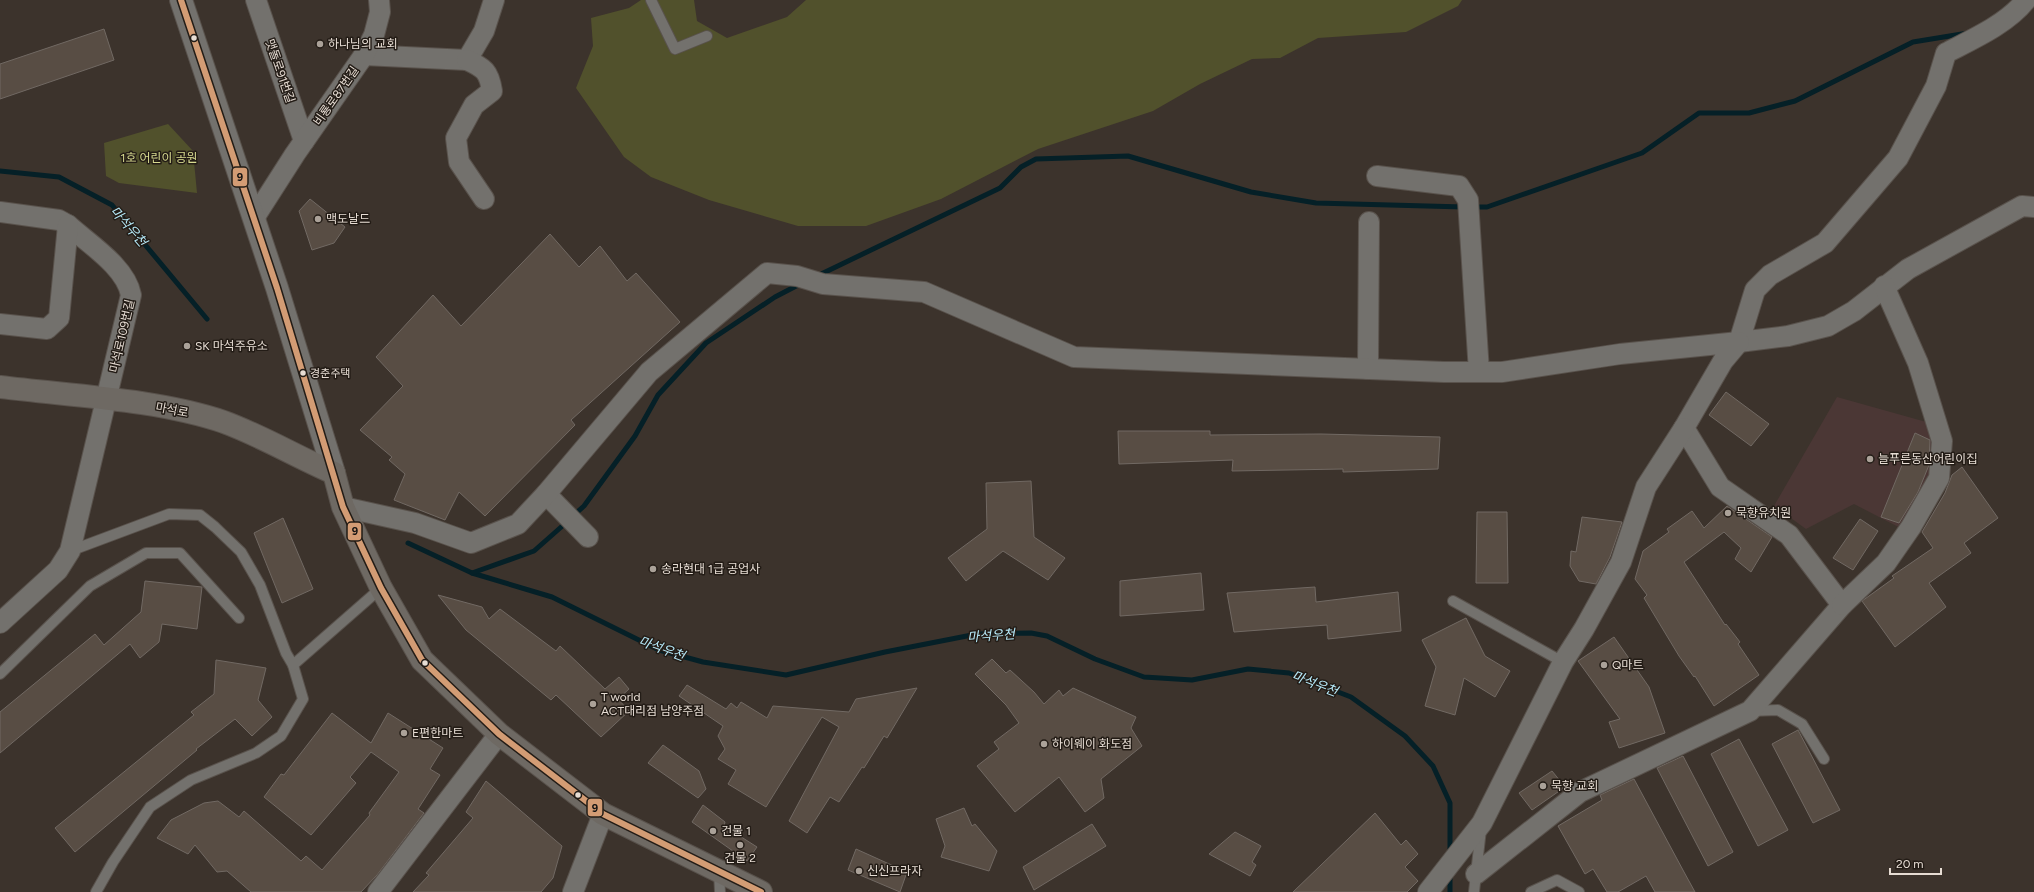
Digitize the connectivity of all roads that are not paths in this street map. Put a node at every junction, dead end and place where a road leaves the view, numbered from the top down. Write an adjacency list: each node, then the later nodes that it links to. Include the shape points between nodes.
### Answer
1 (181, 0): 15 (street)
2 (256, 0): 10 (street, 맷돌로91번길)
3 (379, 0): 8 (street, via 380,12 374,35)
4 (494, 0): 9 (street, via 484,31)
5 (651, 0): 7 (lane, via 675,49)
6 (2026, 0): 20 (street, via 2021,7 2000,22 1946,53 1936,86 1898,158 1825,243 1770,275 1755,290)
7 (707, 36)
8 (364, 55): 9 (street, 비룡로87번길); 10 (street, 비룡로87번길)
9 (467, 60): 12 (street, via 482,67 492,91 474,105 456,138 459,162)
10 (304, 141): 15 (street, 비룡로87번길)
11 (1376, 176): 22 (street, via 1460,186 1468,200)
12 (484, 199)
13 (2034, 207): 18 (street, via 2022,206 1908,269)
14 (0, 212): 17 (street, 마석로109번길, via 59,220)
15 (254, 218): 26 (street)
16 (1369, 222): 21 (street)
17 (68, 225): 19 (street, via 59,318 47,329); 24 (street, 마석로109번길, via 123,274 130,285 131,295)
18 (1884, 286): 20 (street, via 1854,311 1828,326 1788,336); 33 (street, via 1918,363 1942,441 1939,478 1911,528 1886,563)
19 (0, 324)
20 (1740, 342): 22 (street, via 1620,354 1502,372); 25 (street, via 1723,361)
21 (1368, 369): 22 (street); 27 (street, via 1074,357 924,292 823,284 797,276 767,273 649,372)
22 (1479, 372)
23 (0, 388): 24 (main road, 마석로)
24 (108, 400): 26 (main road, 마석로, via 188,412 224,423); 30 (street, 마석로109번길)
25 (1684, 428): 33 (street, via 1720,487 1789,535); 36 (street, via 1646,487 1621,562)
26 (334, 473): 28 (main road)
27 (546, 494): 28 (street, via 518,524 471,542 416,524); 29 (street)
28 (343, 507): 31 (main road)
29 (583, 532)
30 (70, 551): 35 (street, 마석로109번길, via 58,570); 37 (lane, via 168,514 200,515 241,552 260,585)
31 (381, 588): 37 (lane); 40 (main road, via 422,660)
32 (1454, 601): 36 (lane)
33 (1842, 605): 39 (street)
34 (239, 618): 38 (lane, via 180,553 146,553 90,586)
35 (0, 623)
36 (1563, 662): 43 (street)
37 (292, 665): 46 (lane, via 303,699 281,736 256,753 191,780 150,807)
38 (0, 674)
39 (1750, 711): 41 (lane, via 1778,710 1802,724); 45 (street, via 1580,792)
40 (499, 734): 42 (main road); 47 (street)
41 (1824, 759)
42 (602, 814): 44 (main road); 48 (street)
43 (1482, 823): 45 (lane); 50 (street)
44 (720, 882): 49 (main road)
45 (1475, 883)
46 (96, 892)
47 (378, 892)
48 (573, 892)
49 (761, 892)
50 (1428, 892)
51 (1531, 892): 52 (lane, via 1558,880)
52 (1578, 892)

